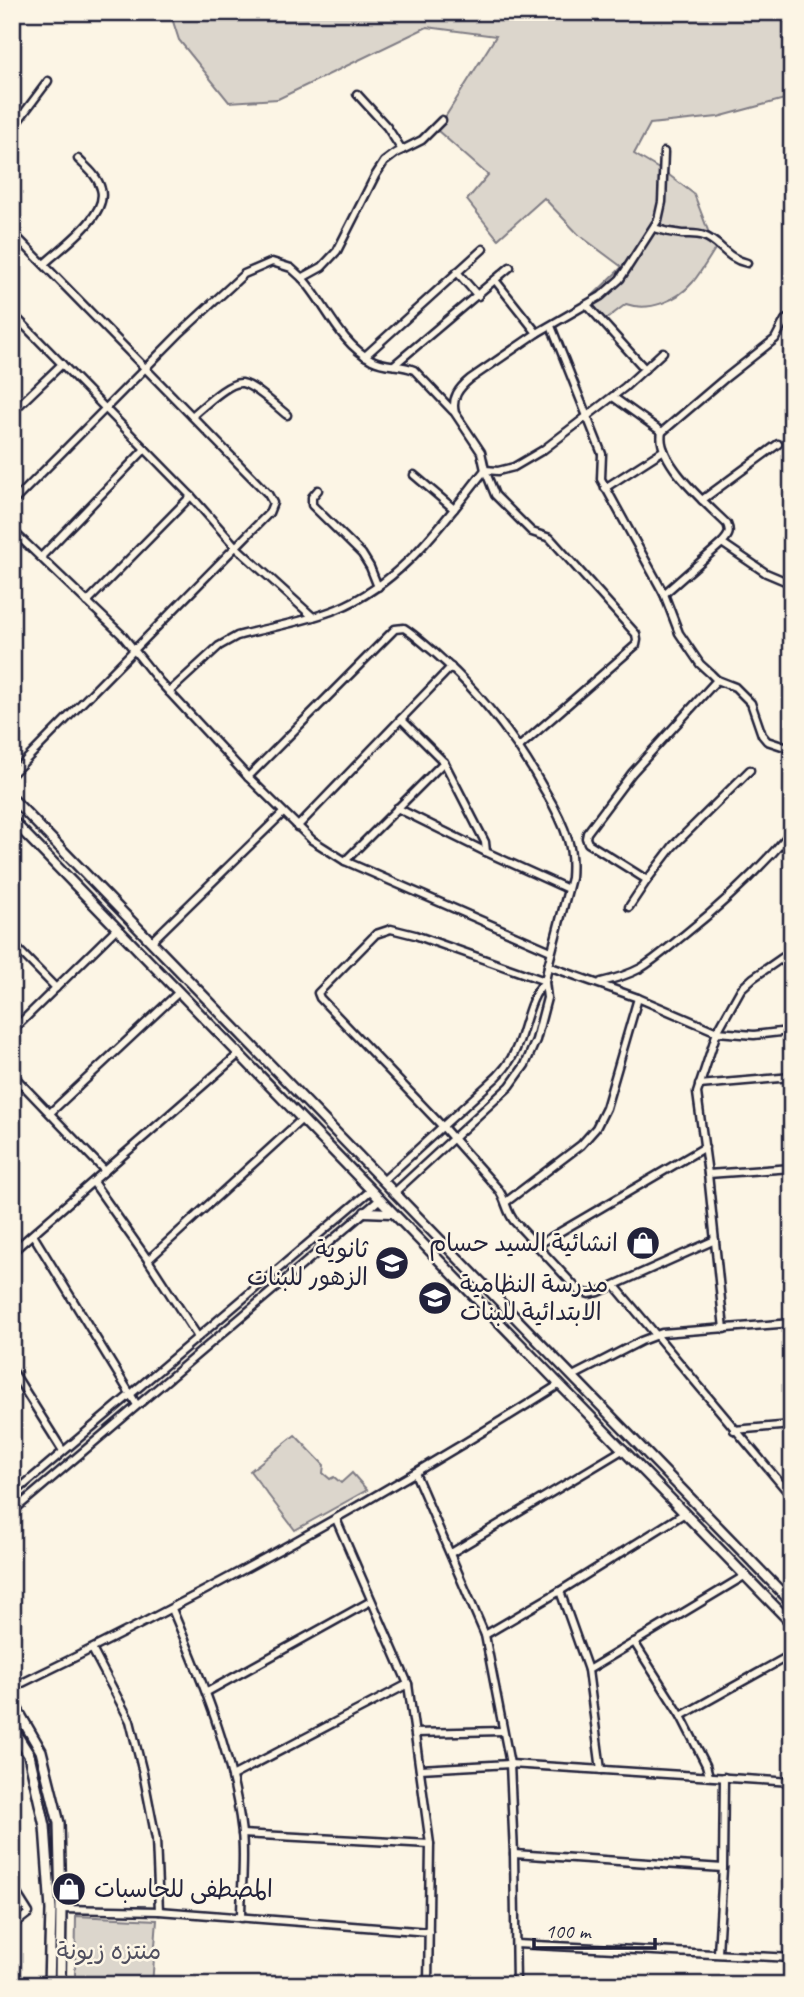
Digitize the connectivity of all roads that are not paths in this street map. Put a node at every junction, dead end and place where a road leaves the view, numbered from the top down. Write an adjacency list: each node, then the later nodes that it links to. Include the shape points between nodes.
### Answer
1 (48, 81): 4 (street)
2 (357, 94): 5 (street)
3 (442, 120): 5 (street, via 422,140)
4 (12, 129)
5 (402, 150): 15 (street, via 379,169 337,251 322,267)
6 (664, 152): 8 (street, via 662,202)
7 (78, 159): 12 (street, via 98,180 101,206)
8 (654, 228): 11 (street, via 705,236 729,256); 18 (street, via 620,279)
9 (14, 237): 12 (street)
10 (482, 248): 14 (street)
11 (747, 263)
12 (44, 264): 28 (street)
13 (510, 267): 16 (street)
14 (457, 272): 17 (street); 26 (street)
15 (302, 278): 26 (street, via 350,344); 28 (street, via 291,268 272,262 244,274)
16 (495, 280): 17 (street); 24 (street)
17 (478, 296): 29 (street)
18 (587, 305): 22 (street); 30 (street)
19 (12, 313): 21 (street)
20 (792, 316): 38 (street, via 775,339)
21 (19, 320): 23 (street); 27 (street)
22 (551, 326): 24 (street); 37 (street)
23 (12, 327)
24 (537, 333): 34 (street, via 463,385 454,398)
25 (663, 352): 30 (street)
26 (365, 356): 29 (street)
27 (62, 364): 32 (street); 33 (street)
28 (145, 366): 32 (street); 36 (street)
29 (393, 366): 34 (street, via 414,370)
30 (645, 369): 31 (street)
31 (613, 397): 37 (street); 38 (street)
32 (104, 408): 40 (street); 48 (street)
33 (12, 412)
34 (455, 413): 42 (street, via 477,444)
35 (288, 415): 36 (street, via 248,385 237,383)
36 (192, 416): 52 (street, via 272,498 269,513)
37 (588, 417): 42 (street, via 514,467); 44 (street, via 602,454)
38 (662, 432): 41 (street)
39 (778, 444): 47 (street)
40 (145, 449): 46 (street); 53 (street)
41 (664, 450): 44 (street); 47 (street)
42 (485, 470): 49 (street); 64 (street, via 504,505 532,532 550,538 638,640)
43 (414, 475): 49 (street)
44 (605, 488): 56 (street)
45 (318, 490): 55 (street, via 312,505 362,554)
46 (191, 496): 52 (street); 57 (street)
47 (702, 500): 51 (street, via 727,524 729,534)
48 (12, 503)
49 (454, 509): 55 (street)
50 (12, 530): 53 (street)
51 (722, 543): 54 (street, via 766,573); 56 (street)
52 (236, 547): 58 (street); 59 (street)
53 (41, 557): 57 (street)
54 (792, 584)
55 (378, 587): 58 (street)
56 (664, 594): 61 (street, via 680,633)
57 (87, 602): 59 (street)
58 (313, 617): 62 (street, via 228,640)
59 (134, 650): 62 (street); 68 (street)
60 (451, 667): 63 (street); 64 (street); 69 (street, via 408,631 395,629)
61 (717, 680): 65 (street, via 735,687 751,703 767,741); 78 (street, via 632,773 586,835 588,843)
62 (169, 692): 69 (street)
63 (401, 719): 66 (street); 74 (street)
64 (519, 747): 79 (street, via 569,841 572,866)
65 (790, 747)
66 (444, 762): 71 (street); 76 (street)
67 (750, 769): 78 (street)
68 (12, 774)
69 (248, 777): 72 (street)
70 (12, 798): 80 (street)
71 (397, 808): 76 (street); 77 (street)
72 (283, 813): 74 (street); 84 (street)
73 (12, 820): 81 (street)
74 (297, 827): 77 (street)
75 (792, 831): 92 (street, via 709,915 670,947 643,967)
76 (486, 852): 79 (street)
77 (345, 861): 86 (street)
78 (647, 880): 82 (street)
79 (568, 889): 86 (street)
80 (105, 893): 81 (street); 84 (street)
81 (93, 903): 83 (street)
82 (629, 907)
83 (117, 928): 93 (street); 94 (street)
84 (152, 941): 111 (street)
85 (12, 943): 93 (street)
86 (551, 950): 89 (street)
87 (792, 951): 88 (street)
88 (781, 959): 90 (street); 98 (street, via 741,989)
89 (548, 966): 91 (street); 92 (street)
90 (792, 969)
91 (545, 981): 105 (street, via 536,992 506,1067); 105 (street, via 391,929 376,934 319,991 320,998); 106 (street, via 547,998 525,1065 510,1086)
92 (599, 983): 95 (street)
93 (56, 988): 96 (street)
94 (179, 992): 99 (street); 103 (street)
95 (638, 998): 98 (street); 116 (street, via 596,1128)
96 (12, 1031)
97 (789, 1031): 98 (street, via 754,1035)
98 (717, 1032): 102 (street)
99 (239, 1054): 104 (street); 109 (street)
100 (12, 1074): 103 (street)
101 (792, 1077): 102 (street)
102 (699, 1085): 107 (street)
103 (50, 1113): 109 (street)
104 (302, 1119): 113 (street); 123 (street)
105 (443, 1127): 106 (street); 111 (street)
106 (453, 1139): 114 (street); 116 (street)
107 (705, 1147): 110 (street); 121 (street)
108 (792, 1168): 110 (street)
109 (106, 1171): 112 (street)
110 (708, 1174): 120 (street)
111 (384, 1181): 114 (street)
112 (93, 1182): 119 (street); 123 (street)
113 (370, 1191): 115 (street); 130 (street)
114 (395, 1192): 124 (street)
115 (379, 1200): 117 (street); 118 (street)
116 (506, 1202): 121 (street, via 511,1217)
117 (365, 1212): 118 (street); 135 (street)
118 (391, 1213): 126 (street)
119 (33, 1235): 122 (street); 134 (street)
120 (715, 1240): 125 (street); 128 (street)
121 (536, 1246): 125 (street, via 579,1291 594,1294)
122 (12, 1252)
123 (148, 1260): 130 (street)
124 (478, 1280): 126 (street); 132 (street)
125 (615, 1286): 129 (street)
126 (468, 1289): 133 (street)
127 (792, 1324): 128 (street)
128 (724, 1329): 129 (street)
129 (655, 1335): 132 (street); 137 (street)
130 (198, 1337): 134 (street)
131 (12, 1370): 139 (street)
132 (573, 1376): 150 (street)
133 (560, 1384): 138 (street); 140 (street)
134 (130, 1394): 135 (street); 139 (street)
135 (137, 1405): 143 (street)
136 (792, 1425): 137 (street)
137 (734, 1430): 142 (street)
138 (624, 1449): 144 (street); 146 (street)
139 (64, 1451): 141 (street)
140 (415, 1473): 145 (street); 146 (street)
141 (12, 1494)
142 (792, 1497)
143 (12, 1512)
144 (685, 1513): 147 (street); 148 (street)
145 (336, 1519): 149 (street); 151 (street)
146 (451, 1553): 153 (street)
147 (746, 1576): 152 (street); 154 (street)
148 (560, 1591): 153 (street); 157 (street)
149 (371, 1601): 158 (street); 160 (street)
150 (792, 1603)
151 (172, 1609): 155 (street); 160 (street)
152 (792, 1624)
153 (485, 1635): 164 (street)
154 (634, 1642): 157 (street); 162 (street)
155 (92, 1649): 159 (street); 183 (street, via 130,1720 144,1773 156,1839)
156 (792, 1654): 162 (street)
157 (588, 1670): 169 (street)
158 (408, 1684): 165 (street); 171 (street)
159 (12, 1688)
160 (207, 1692): 171 (street)
161 (12, 1701): 175 (main road, via 41,1751)
162 (681, 1716): 166 (street)
163 (12, 1728): 176 (main road, via 29,1755)
164 (503, 1731): 165 (street); 167 (street)
165 (415, 1733): 168 (street)
166 (699, 1754): 170 (street); 172 (street)
167 (510, 1764): 168 (street); 169 (street); 179 (street)
168 (420, 1769): 178 (street)
169 (601, 1770): 170 (street)
170 (694, 1775): 172 (street)
171 (232, 1776): 177 (street)
172 (709, 1776): 173 (street)
173 (724, 1777): 174 (street); 180 (street)
174 (792, 1782)
175 (59, 1823): 176 (main road); 182 (main road)
176 (45, 1826): 190 (main road, via 51,1910)
177 (242, 1834): 178 (street); 184 (street)
178 (430, 1844): 186 (street)
179 (514, 1854): 180 (street); 187 (street)
180 (723, 1868): 188 (street)
181 (12, 1886): 185 (street, via 29,1913)
182 (61, 1909): 183 (street); 191 (main road)
183 (159, 1911): 184 (street)
184 (241, 1918): 186 (street)
185 (12, 1926)
186 (429, 1932): 192 (street)
187 (516, 1944): 188 (street); 193 (street)
188 (718, 1953): 189 (street)
189 (792, 1958)
190 (49, 1985)
191 (60, 1985)
192 (428, 1985)
193 (516, 1985)

